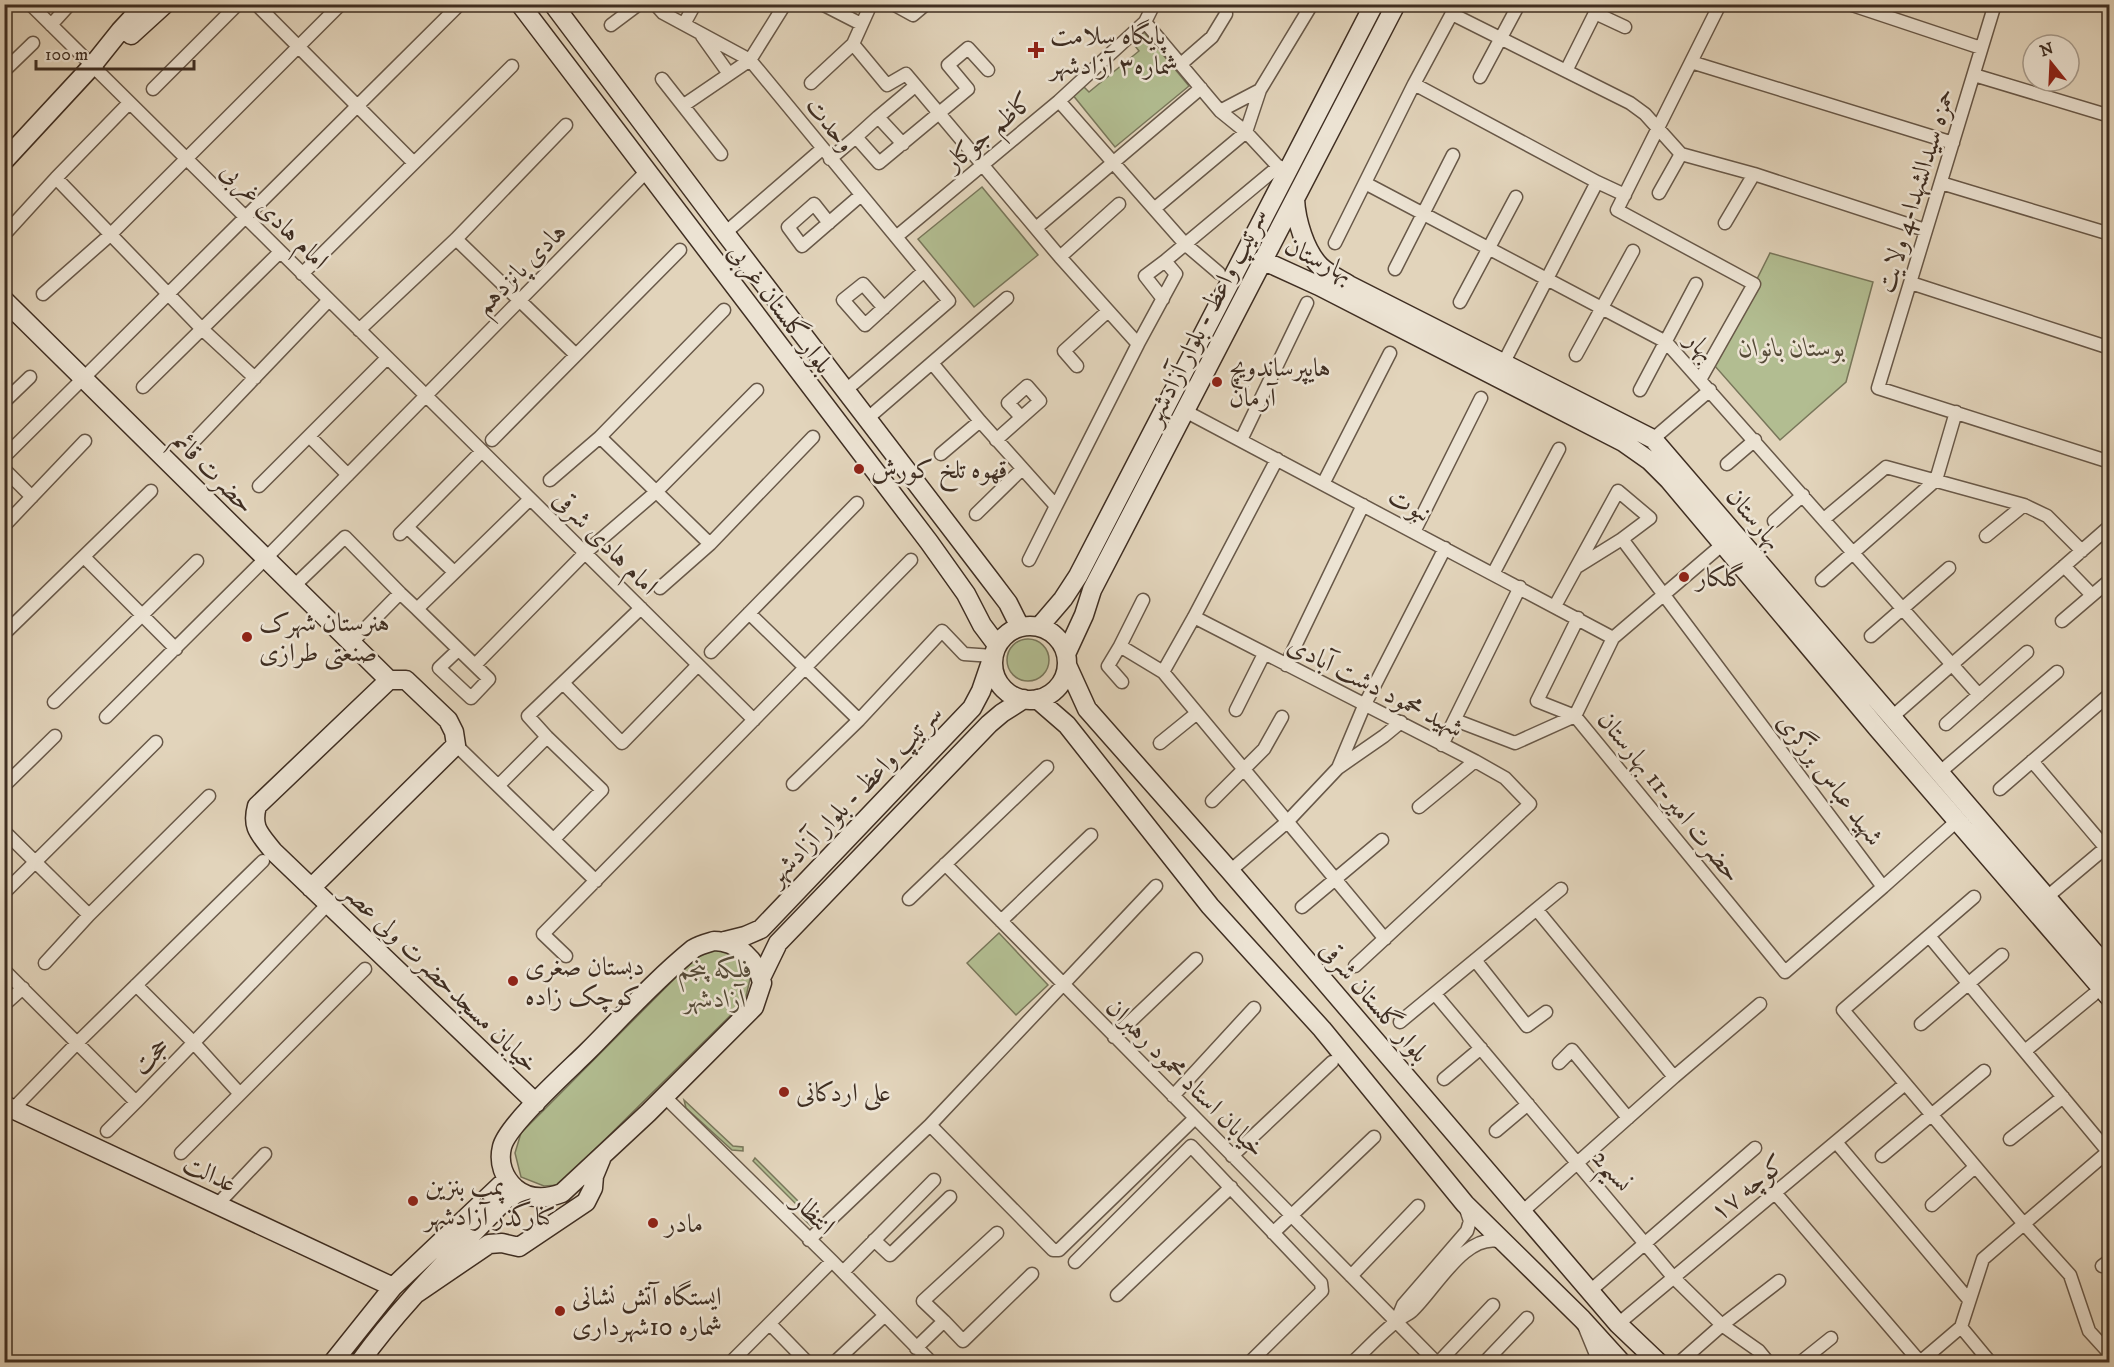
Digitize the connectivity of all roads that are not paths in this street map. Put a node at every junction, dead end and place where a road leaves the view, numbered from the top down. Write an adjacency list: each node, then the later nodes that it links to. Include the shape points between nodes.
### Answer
1 (30, 4): 33 (street, امام هادی غربی)
2 (70, 4): 33 (street)
3 (145, 4): 44 (main road)
4 (165, 4): 44 (main road)
5 (238, 4): 57 (street)
6 (256, 4): 39 (street)
7 (341, 4): 39 (street)
8 (460, 4): 62 (street)
9 (520, 4): 83 (main road, بلوار گلستان غربی)
10 (553, 4): 102 (main road, بلوار گلستان غربی)
11 (639, 4): 32 (street)
12 (655, 4): 30 (street, وحدت)
13 (695, 4): 30 (street)
14 (785, 4): 41 (street)
15 (822, 4): 31 (street)
16 (871, 4): 31 (street)
17 (893, 4): 18 (street, via 913,15)
18 (926, 4)
19 (1154, 4): 29 (street, کاظم جوکار)
20 (1374, 4): 82 (main road, سرتیپ واعظ - بلوار آزادشهر)
21 (1396, 4): 94 (main road, سرتیپ واعظ - بلوار آزادشهر)
22 (1520, 4): 36 (street)
23 (1720, 4): 42 (street)
24 (1849, 4): 40 (street)
25 (1995, 4): 40 (street, حمزه سیدالشهدا-4 ولایت)
26 (1308, 6): 58 (street)
27 (1455, 9): 36 (street); 54 (street)
28 (1226, 14): 43 (street, via 1212,37)
29 (1145, 22): 43 (street); 59 (street, کاظم جوکار)
30 (684, 24): 35 (street, وحدت)
31 (861, 24): 38 (street)
32 (611, 25)
33 (51, 26): 44 (street, امام هادی غربی)
34 (1625, 27): 48 (street, via 1595,12)
35 (699, 33): 41 (street, وحدت); 49 (street)
36 (1500, 37): 48 (street); 51 (street)
37 (33, 43): 47 (street)
38 (853, 44): 53 (street); 55 (street, via 887,85 906,75)
39 (299, 48): 62 (street); 77 (street)
40 (1981, 48): 50 (street, حمزه سیدالشهدا-4 ولایت)
41 (750, 60): 49 (street); 74 (street, وحدت)
42 (1691, 63): 68 (street); 71 (street)
43 (1181, 64): 56 (street)
44 (92, 66): 60 (street, امام هادی غربی); 78 (main road)
45 (512, 66): 79 (street)
46 (988, 70): 64 (street, via 968,48 948,65 968,89)
47 (4, 71)
48 (1566, 71): 68 (street, via 1630,103)
49 (729, 74): 61 (street)
50 (1974, 75): 65 (street); 71 (street, حمزه سیدالشهدا-4 ولایت)
51 (1480, 77)
52 (662, 79): 61 (street)
53 (811, 83)
54 (1414, 84): 86 (street); 87 (street)
55 (915, 86): 64 (street); 66 (street)
56 (1201, 88): 63 (street); 80 (street)
57 (153, 89)
58 (1260, 90): 63 (street); 69 (street)
59 (1059, 101): 80 (street); 81 (street, کاظم جوکار)
60 (129, 103): 77 (street, امام هادی غربی); 85 (street)
61 (684, 105): 73 (street)
62 (357, 106): 79 (street); 97 (street)
63 (1220, 111): 69 (street)
64 (939, 114): 72 (street); 81 (street)
65 (2109, 116)
66 (878, 117): 70 (street); 72 (street)
67 (566, 125): 107 (street)
68 (1658, 127): 75 (street); 91 (street)
69 (1246, 132): 82 (street); 95 (street)
70 (856, 137): 72 (street, via 879,163); 74 (street)
71 (1953, 143): 88 (street, حمزه سیدالشهدا-4 ولایت)
72 (903, 144)
73 (721, 154)
74 (826, 154): 90 (street, وحدت); 102 (street)
75 (1681, 154): 84 (street); 89 (street)
76 (1453, 155): 96 (street)
77 (187, 160): 97 (street, امام هادی غربی); 105 (street)
78 (4, 161)
79 (414, 163): 120 (street)
80 (1113, 163): 95 (street); 100 (street)
81 (983, 164): 100 (street); 106 (street, کاظم جوکار)
82 (1282, 171): 109 (street); 233 (main road, سرتیپ واعظ - بلوار آزادشهر)
83 (646, 172): 130 (street, هادی پانزدهم); 230 (main road, بلوار گلستان غربی)
84 (1754, 174): 99 (street); 101 (street)
85 (56, 178): 104 (street); 105 (street)
86 (1597, 182): 91 (street); 121 (street)
87 (1365, 183): 96 (street, بهار); 108 (street)
88 (1941, 183): 101 (street, حمزه سیدالشهدا-4 ولایت); 103 (street)
89 (1659, 193)
90 (861, 195): 98 (street); 106 (street, وحدت)
91 (1625, 195): 152 (street, via 1617,210 1754,284)
92 (1516, 197): 110 (street)
93 (1119, 204): 114 (street)
94 (1295, 207): 116 (main road, سرتیپ واعظ - بلوار آزادشهر); 148 (main road, بهارستان, via 1303,238 1320,266)
95 (1154, 209): 109 (street)
96 (1423, 214): 110 (street, بهار); 117 (street)
97 (246, 218): 113 (street, امام هادی غربی); 125 (street)
98 (829, 223): 98 (street, via 814,204 788,227 802,246)
99 (1725, 223)
100 (1036, 228): 114 (street)
101 (1925, 230): 122 (street, حمزه سیدالشهدا-4 ولایت)
102 (725, 233): 164 (main road, بلوار گلستان غربی)
103 (2109, 234)
104 (4, 235)
105 (110, 235): 124 (street); 125 (street)
106 (896, 237): 118 (street, وحدت)
107 (456, 239): 130 (street); 138 (street)
108 (1335, 243)
109 (1185, 244): 115 (street); 119 (street)
110 (1489, 248): 121 (street, بهار); 131 (street)
111 (680, 250): 143 (street)
112 (1633, 251): 134 (street)
113 (280, 252): 120 (street, امام هادی غربی); 137 (street)
114 (1060, 257): 136 (street)
115 (1165, 261): 127 (street, via 1176,274); 127 (street, via 1146,276)
116 (1266, 262): 148 (main road, بهارستان); 161 (main road, سرتیپ واعظ - بلوار آزادشهر)
117 (1395, 269)
118 (924, 271): 133 (street); 153 (street, وحدت, via 949,301)
119 (1220, 273)
120 (302, 274): 129 (street, امام هادی غربی)
121 (1546, 279): 134 (street, بهار); 148 (street)
122 (1911, 283): 141 (street); 162 (street, حمزه سیدالشهدا-4 ولایت, via 1878,387)
123 (1696, 284): 139 (street)
124 (43, 294)
125 (168, 294): 137 (street); 150 (street)
126 (1007, 298): 146 (street)
127 (1163, 299): 140 (street)
128 (4, 300): 150 (main road, حضرت قائم)
129 (329, 300): 138 (street, امام هادی غربی); 151 (street)
130 (519, 301): 143 (street); 158 (street, هادی پانزدهم)
131 (1460, 302)
132 (1307, 303): 173 (street)
133 (884, 308): 133 (street, via 865,326 843,300 863,284)
134 (1603, 308): 139 (street, بهار); 144 (street)
135 (724, 310): 167 (street)
136 (1108, 311): 140 (street); 147 (street, via 1064,351)
137 (202, 329): 151 (street); 154 (street)
138 (359, 330): 145 (street, امام هادی غربی)
139 (1666, 342): 152 (street, بهار); 156 (street)
140 (1138, 345): 198 (street)
141 (2109, 348)
142 (1390, 353): 188 (street)
143 (576, 355): 171 (street)
144 (1576, 355)
145 (387, 358): 158 (street, امام هادی غربی); 166 (street)
146 (932, 363): 164 (street); 165 (street)
147 (1077, 366)
148 (1501, 370): 170 (main road, بهارستان); 207 (main road, بهارستان, via 1650,461)
149 (30, 377): 160 (street)
150 (83, 378): 179 (street); 214 (main road, حضرت قائم)
151 (255, 378): 169 (street)
152 (1701, 378): 157 (street, بهار)
153 (853, 384)
154 (143, 387)
155 (757, 390): 191 (street)
156 (1640, 390)
157 (1710, 390): 170 (street); 175 (street, بهار)
158 (426, 396): 177 (street, امام هادی شرقی); 185 (street, هادی پانزدهم)
159 (1481, 398): 204 (street)
160 (4, 402)
161 (1185, 411): 173 (street, نبوت); 241 (main road, سرتیپ واعظ - بلوار آزادشهر, via 1092,590)
162 (1956, 412): 181 (street); 187 (street)
163 (1021, 417): 163 (street, via 1008,403 1027,386 1040,401); 172 (street)
164 (868, 418): 223 (main road, بلوار گلستان غربی)
165 (980, 421): 172 (street); 178 (street)
166 (309, 436): 185 (street); 189 (street)
167 (600, 437): 186 (street); 191 (street)
168 (813, 437): 208 (street)
169 (196, 439)
170 (1653, 439): 207 (main road, بهارستان)
171 (492, 440)
172 (996, 440): 183 (street)
173 (1241, 440): 180 (street, نبوت)
174 (85, 441): 193 (street)
175 (1755, 441): 182 (street); 192 (street, بهار)
176 (1558, 449): 222 (street)
177 (482, 451): 194 (street, امام هادی شرقی); 221 (street, via 404,530)
178 (941, 454)
179 (4, 456)
180 (1277, 459): 188 (street, نبوت); 242 (street)
181 (2109, 462)
182 (1727, 464)
183 (1022, 468): 198 (street); 199 (street)
184 (4, 469): 193 (street)
185 (348, 475): 214 (street, هادی پانزدهم)
186 (550, 480)
187 (1936, 480): 197 (street); 200 (street, via 1886,466); 212 (street)
188 (1323, 484): 196 (street, نبوت)
189 (259, 486)
190 (151, 491): 213 (street)
191 (656, 492): 208 (street); 211 (street)
192 (1803, 495): 200 (street, بهار); 201 (street)
193 (32, 497): 202 (street)
194 (530, 499): 211 (street, امام هادی شرقی); 221 (street)
195 (857, 503): 239 (street)
196 (1363, 505): 204 (street, نبوت); 262 (street)
197 (2024, 505): 205 (street); 210 (street, via 2047,516)
198 (1056, 506): 217 (street)
199 (976, 514)
200 (1824, 519): 212 (street, بهار)
201 (1774, 521)
202 (4, 526)
203 (2109, 526): 210 (street)
204 (1414, 532): 209 (street, نبوت)
205 (1986, 536)
206 (1622, 539): 219 (street); 219 (street, via 1650,518 1618,491); 231 (street, شهید عباس برزگری)
207 (1729, 539): 231 (street, حضرت امیر-11 بهارستان); 280 (main road, بهارستان); 287 (main road, بهارستان)
208 (710, 544): 228 (street)
209 (1445, 548): 222 (street, نبوت); 273 (street)
210 (2082, 551): 218 (street)
211 (585, 553): 236 (street, امام هادی شرقی); 260 (street)
212 (1853, 553): 224 (street); 238 (street, بهار)
213 (84, 557): 240 (street); 247 (street)
214 (266, 558): 226 (main road, حضرت قائم); 252 (street, هادی پانزدهم)
215 (910, 560): 263 (street)
216 (197, 561): 240 (street)
217 (1029, 561)
218 (2064, 566): 232 (street); 259 (street)
219 (1577, 567): 235 (street)
220 (1949, 568): 238 (street)
221 (454, 572): 237 (street)
222 (1493, 574): 227 (street, نبوت)
223 (989, 578): 230 (main road, via 990,588 984,596 974,598); 245 (main road, بلوار گلستان غربی)
224 (1822, 580)
225 (2109, 580): 232 (street)
226 (294, 586): 229 (street, via 345,537); 250 (main road, حضرت قائم)
227 (1520, 587): 235 (street, نبوت); 283 (street)
228 (660, 588)
229 (400, 593): 237 (street); 250 (street)
230 (966, 594): 254 (main road, بلوار گلستان غربی)
231 (1664, 594): 249 (street, حضرت امیر-11 بهارستان); 321 (street, شهید عباس برزگری)
232 (2092, 595): 244 (street)
233 (1063, 599): 241 (main road, via 1066,609 1074,615); 246 (main road, سرتیپ واعظ - بلوار آزادشهر)
234 (1143, 600): 251 (street)
235 (1555, 606): 243 (street, نبوت)
236 (641, 608): 261 (street, امام هادی شرقی); 268 (street)
237 (417, 609): 253 (street)
238 (1903, 609): 248 (street); 259 (street, بهار)
239 (749, 613): 255 (street); 263 (street)
240 (142, 615): 252 (street); 272 (street)
241 (1084, 615): 258 (main road, سرتیپ واعظ - بلوار آزادشهر)
242 (1194, 617): 257 (street, شهید محمود دشت آبادی); 264 (street)
243 (1578, 618): 249 (street, نبوت); 277 (street, via 1538,701)
244 (2062, 621)
245 (1020, 627): 246 (main road); 254 (main road, via 1006,633)
246 (1039, 627): 258 (main road, via 1056,637)
247 (6, 629)
248 (1871, 636)
249 (1613, 638): 277 (street, حضرت امیر-11 بهارستان)
250 (351, 643): 266 (main road, حضرت قائم)
251 (1120, 646): 264 (street); 267 (street, via 1108,666)
252 (176, 649): 278 (street, هادی پانزدهم)
253 (458, 650): 260 (street); 260 (street, via 439,668 471,698 489,679)
254 (995, 650): 271 (main road, via 993,671 999,684 1010,694); 282 (street, via 964,654 942,631); 336 (main road, سرتیپ واعظ - بلوار آزادشهر, via 972,708 761,929)
255 (711, 652)
256 (2026, 652): 269 (street)
257 (1264, 654): 262 (street, شهید محمود دشت آبادی); 275 (street)
258 (1066, 659): 271 (main road, via 1058,687); 274 (main road, بلوار گلستان شرقی)
259 (1951, 664): 269 (street, بهار); 280 (street)
260 (475, 665)
261 (698, 665): 268 (street, via 622,743); 281 (street, امام هادی شرقی)
262 (1286, 665): 273 (street, شهید محمود دشت آبادی)
263 (805, 667): 281 (street); 282 (street)
264 (1163, 672): 276 (street)
265 (2057, 672): 299 (street)
266 (388, 680): 292 (main road, via 406,680 448,720); 322 (main road, خیابان مسجدحضرت ولی عصر, via 257,806 257,830)
267 (1122, 682)
268 (564, 684): 289 (street, via 528,716)
269 (1979, 694): 285 (street)
270 (2109, 694): 295 (street)
271 (1030, 699): 286 (main road); 346 (main road, سرتیپ واعظ - بلوار آزادشهر, via 989,724 778,943)
272 (54, 702)
273 (1364, 706): 284 (street, شهید محمود دشت آبادی); 297 (street)
274 (1087, 709): 286 (main road, via 1073,711); 317 (main road, بلوار گلستان شرقی)
275 (1236, 710)
276 (1197, 713): 291 (street); 298 (street)
277 (1575, 716): 283 (street, via 1515,743); 321 (street, حضرت امیر-11 بهارستان, via 1785,972)
278 (106, 717)
279 (1282, 717): 298 (street, via 1264,749)
280 (1892, 717): 287 (main road); 299 (main road, بهارستان)
281 (754, 720): 319 (street)
282 (859, 720): 300 (street)
283 (1455, 720): 293 (street)
284 (1401, 722): 293 (street, شهید محمود دشت آبادی); 297 (street)
285 (1946, 724)
286 (1067, 725): 360 (main road, via 1210,906)
287 (1878, 729): 307 (main road, بهارستان)
288 (55, 736): 302 (street)
289 (547, 737): 301 (street); 311 (street, via 602,790)
290 (156, 742): 315 (street)
291 (1160, 743)
292 (456, 745): 301 (street); 322 (main road)
293 (1442, 745): 294 (street, شهید محمود دشت آبادی)
294 (1475, 761): 306 (street); 335 (street, شهید محمود دشت آبادی, via 1505,778 1530,804)
295 (2032, 761): 303 (street); 313 (street)
296 (1047, 767): 316 (street)
297 (1338, 768): 308 (street)
298 (1243, 769): 305 (street); 308 (street)
299 (1939, 772): 326 (main road, بهارستان)
300 (793, 784)
301 (499, 785): 311 (street)
302 (4, 786)
303 (2001, 789)
304 (209, 796): 332 (street)
305 (1212, 801)
306 (1419, 807)
307 (1957, 821): 321 (street); 331 (main road, بهارستان)
308 (1287, 822): 317 (street); 318 (street)
309 (4, 831): 315 (street)
310 (1091, 835): 333 (street)
311 (554, 839): 319 (street)
312 (1382, 840): 318 (street)
313 (2108, 848): 326 (street)
314 (262, 861): 349 (street)
315 (36, 862): 324 (street); 332 (street)
316 (945, 864): 327 (street); 333 (street, خیابان استاد محمود رهبران)
317 (1230, 871): 356 (main road, بلوار گلستان شرقی)
318 (1334, 878): 329 (street); 335 (street)
319 (596, 881): 338 (street, via 543,934)
320 (1156, 886): 348 (street)
321 (1883, 887)
322 (311, 888): 328 (main road, خیابان مسجدحضرت ولی عصر)
323 (1561, 889): 330 (street)
324 (4, 893)
325 (1974, 897): 334 (street)
326 (2048, 897): 331 (main road); 345 (main road, بهارستان)
327 (909, 899)
328 (328, 904): 362 (street, حجت); 377 (main road, خیابان مسجدحضرت ولی عصر)
329 (1302, 907)
330 (1537, 909): 340 (street); 369 (street)
331 (2033, 910): 352 (main road, بهارستان)
332 (89, 915): 341 (street)
333 (1000, 921): 348 (street, خیابان استاد محمود رهبران)
334 (1929, 936): 347 (street); 371 (street, via 1843,1010)
335 (1385, 939): 342 (street)
336 (725, 941): 346 (main road, via 743,950); 377 (main road, سرتیپ واعظ - بلوار آزادشهر, via 696,947 670,969)
337 (2002, 955): 347 (street)
338 (566, 956)
339 (1196, 958): 361 (street)
340 (1475, 960): 351 (street); 357 (street, via 1527,1026)
341 (45, 963)
342 (1355, 966)
343 (365, 969): 372 (street)
344 (4, 970): 350 (street, حجت)
345 (2109, 971)
346 (761, 978): 374 (main road, سرتیپ واعظ - بلوار آزادشهر, via 754,1007)
347 (1969, 983): 359 (street); 365 (street)
348 (1063, 984): 361 (street, خیابان استاد محمود رهبران); 383 (street)
349 (136, 985): 362 (street); 363 (street)
350 (22, 988): 354 (street); 363 (street, حجت)
351 (1435, 994): 358 (street); 364 (street, نسیم2)
352 (2101, 997): 365 (street)
353 (1760, 1004): 369 (street)
354 (4, 1005)
355 (1254, 1008): 373 (street)
356 (1348, 1010): 360 (main road); 408 (main road, بلوار گلستان شرقی)
357 (1546, 1012)
358 (1401, 1022)
359 (1921, 1024)
360 (1322, 1029): 404 (main road)
361 (1114, 1037): 373 (street, خیابان استاد محمود رهبران)
362 (193, 1042): 372 (street); 376 (street, حجت)
363 (77, 1043): 376 (street, حجت); 379 (street)
364 (1481, 1048): 370 (street); 378 (street, نسیم2)
365 (2025, 1051): 375 (street)
366 (1332, 1062): 393 (street)
367 (1559, 1063): 382 (street, via 1572,1050)
368 (1984, 1071): 380 (street)
369 (1674, 1077): 382 (street)
370 (1444, 1079)
371 (1905, 1084): 380 (street); 388 (street, کوچه ۱۷)
372 (240, 1094): 391 (street)
373 (1173, 1096): 381 (street, خیابان استاد محمود رهبران)
374 (666, 1097): 395 (main road, سرتیپ واعظ - بلوار آزادشهر); 413 (street, انتظار)
375 (2063, 1097): 387 (street); 390 (street)
376 (136, 1102): 384 (street)
377 (536, 1103): 398 (main road, سرتیپ واعظ - بلوار آزادشهر, via 502,1147 501,1165)
378 (1528, 1104): 385 (street); 396 (street, نسیم2)
379 (9, 1107): 405 (main road, عدالت)
380 (1930, 1115): 394 (street); 397 (street)
381 (1195, 1118): 383 (street, via 1059,1250 1053,1250); 393 (street, خیابان استاد محمود رهبران)
382 (1628, 1118): 396 (street)
383 (930, 1125): 413 (street)
384 (107, 1131)
385 (1496, 1131)
386 (1374, 1137): 409 (street)
387 (2010, 1139)
388 (1836, 1142): 402 (street, کوچه ۱۷); 428 (street)
389 (1755, 1148): 416 (street)
390 (2109, 1152): 410 (street)
391 (181, 1153)
392 (265, 1154): 405 (street)
393 (1232, 1156): 409 (street, خیابان استاد محمود رهبران)
394 (1882, 1156)
395 (601, 1157): 401 (main road, سرتیپ واعظ - بلوار آزادشهر, via 562,1193 534,1197); 426 (main road, via 586,1202 519,1247 489,1244)
396 (1577, 1163): 408 (street); 416 (street, نسیم2)
397 (1975, 1167): 406 (street); 410 (street)
398 (506, 1180): 401 (main road); 424 (main road)
399 (934, 1180): 414 (street)
400 (1231, 1187): 412 (street); 418 (street, via 1191,1146); 427 (street)
401 (521, 1193): 426 (main road, via 506,1199)
402 (1776, 1194): 422 (street, کوچه ۱۷); 458 (street)
403 (951, 1197): 414 (street, via 890,1255)
404 (1465, 1204): 415 (main road); 434 (street, via 1470,1221 1467,1231 1403,1305)
405 (217, 1205): 424 (main road, عدالت)
406 (1932, 1205)
407 (1418, 1206): 421 (street)
408 (1522, 1212): 425 (main road, بلوار گلستان شرقی)
409 (1291, 1215): 412 (street); 421 (street, خیابان استاد محمود رهبران)
410 (2024, 1224): 428 (street, via 1983,1259); 441 (street, via 2070,1275 2089,1331)
411 (997, 1233): 433 (street, via 923,1301)
412 (1273, 1233): 448 (street, via 1321,1283 1322,1291)
413 (809, 1240): 417 (street, انتظار)
414 (874, 1240): 419 (street)
415 (1502, 1242): 432 (main road); 434 (street, via 1482,1241 1464,1252 1412,1312)
416 (1646, 1243): 422 (street, نسیم2); 425 (street)
417 (832, 1261): 419 (street, انتظار); 435 (street)
418 (1075, 1262)
419 (843, 1272): 430 (street, انتظار)
420 (1032, 1274): 433 (street, via 963,1341)
421 (1351, 1276): 434 (street, خیابان استاد محمود رهبران)
422 (1673, 1276): 436 (street, کوچه ۱۷); 437 (street, نسیم2)
423 (1779, 1281): 437 (street)
424 (393, 1287): 442 (main road)
425 (1590, 1291): 436 (main road, بلوار گلستان شرقی)
426 (417, 1293): 443 (main road)
427 (1117, 1295)
428 (1969, 1300): 438 (street)
429 (1494, 1305): 450 (street)
430 (884, 1316): 440 (street, انتظار); 446 (street)
431 (1527, 1318): 451 (street)
432 (1582, 1319): 452 (street); 453 (main road)
433 (944, 1321): 440 (street)
434 (1396, 1322): 449 (street); 450 (street, خیابان استاد محمود رهبران)
435 (770, 1324): 444 (street); 445 (street)
436 (1618, 1324): 454 (main road, بلوار گلستان شرقی)
437 (1722, 1325): 455 (street); 456 (street, نسیم2)
438 (1961, 1327): 458 (street); 459 (street)
439 (1830, 1338): 457 (street)
440 (916, 1348): 447 (street, انتظار)
441 (2109, 1354)
442 (333, 1362)
443 (360, 1362)
444 (731, 1362)
445 (807, 1362)
446 (835, 1362)
447 (931, 1362)
448 (1250, 1362)
449 (1353, 1362)
450 (1438, 1362)
451 (1485, 1362)
452 (1599, 1362)
453 (1621, 1362)
454 (1658, 1362)
455 (1680, 1362)
456 (1768, 1362)
457 (1801, 1362)
458 (1920, 1362)
459 (1990, 1362)

